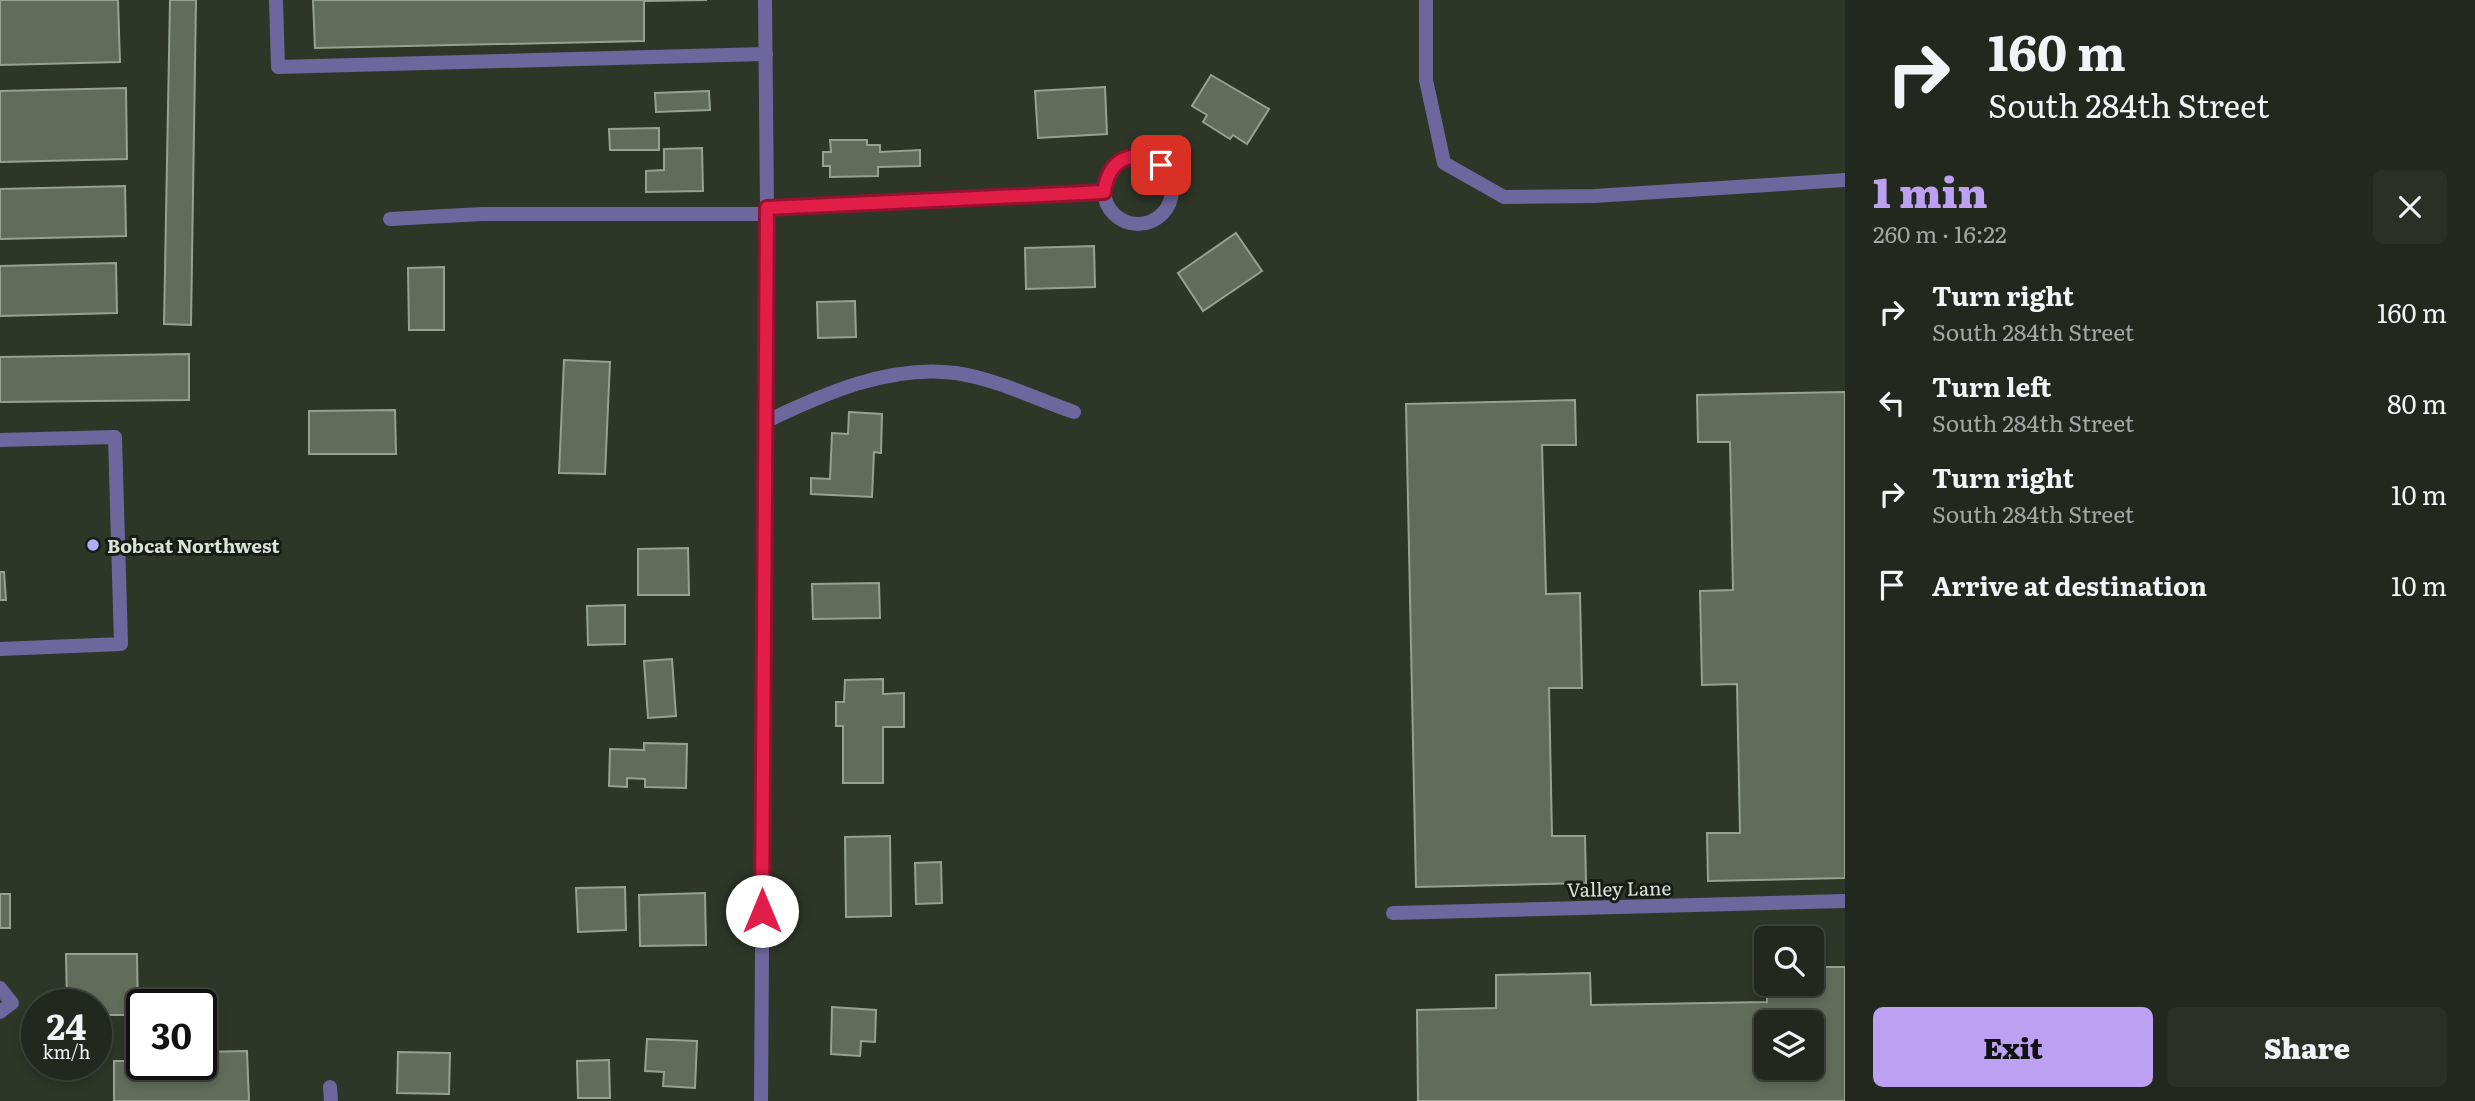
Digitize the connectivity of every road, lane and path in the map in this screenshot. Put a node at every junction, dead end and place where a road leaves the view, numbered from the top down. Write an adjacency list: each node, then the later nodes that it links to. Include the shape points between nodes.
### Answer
1 (276, 0): 4 (street, via 278,67)
2 (765, 0): 4 (street)
3 (1426, 0): 5 (street, via 1426,80 1444,163 1504,197)
4 (766, 54): 7 (street)
5 (1845, 180)
6 (1104, 192): 6 (street, via 1115,215 1139,224 1163,213 1172,188 1161,165 1136,156 1113,167); 7 (street)
7 (767, 211): 8 (street); 10 (street)
8 (390, 219)
9 (1074, 412): 10 (street, via 977,378 925,372 871,380)
10 (765, 422): 17 (street)
11 (0, 440): 12 (street, via 115,437 121,644)
12 (0, 649)
13 (1845, 901): 14 (street, Valley Lane)
14 (1393, 913)
15 (0, 988): 16 (street, via 12,1003)
16 (0, 1012)
17 (761, 1101)

